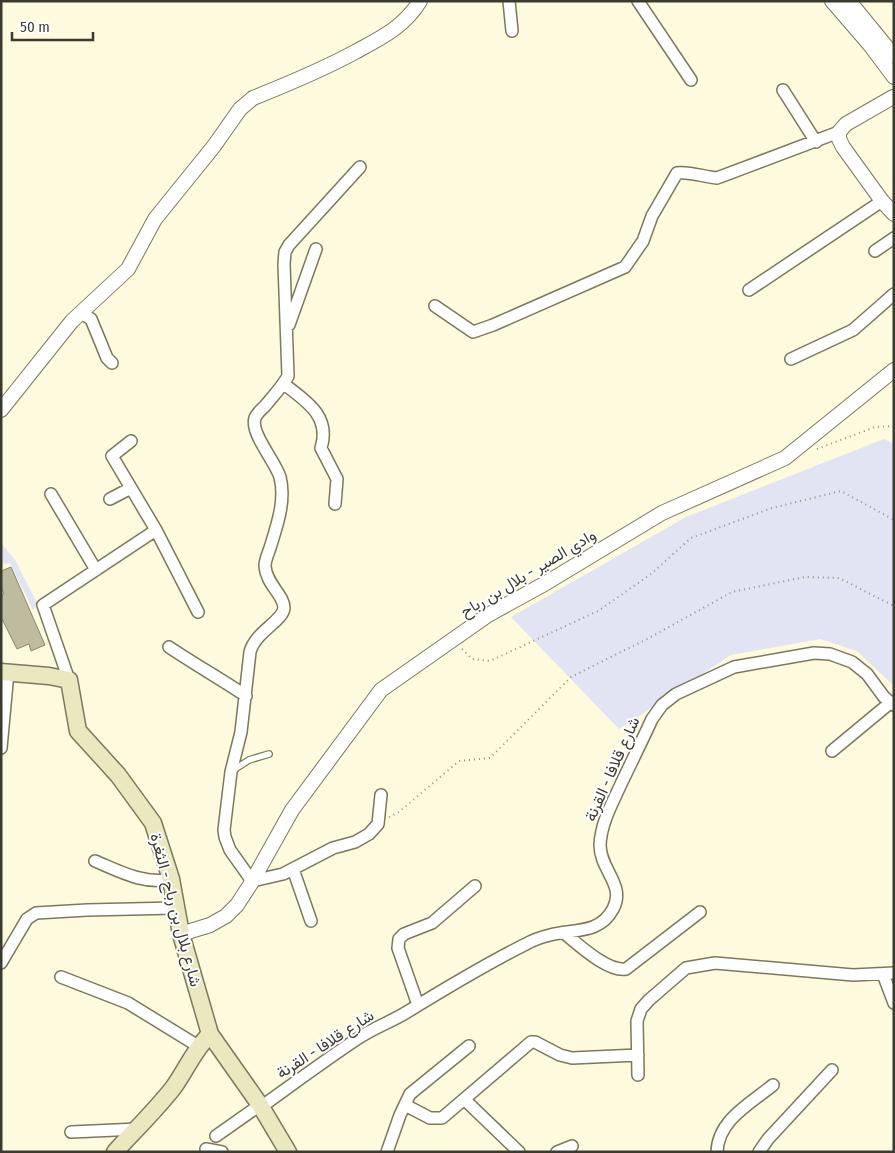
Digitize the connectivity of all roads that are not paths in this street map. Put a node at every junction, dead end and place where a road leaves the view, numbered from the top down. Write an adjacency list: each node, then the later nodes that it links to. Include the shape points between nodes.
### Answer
1 (420, 1): 23 (street, via 408,18 385,36 326,68 244,104 155,219 128,269)
2 (509, 1): 6 (street)
3 (638, 1): 9 (street)
4 (832, 1): 8 (street)
5 (849, 1): 7 (street)
6 (512, 31)
7 (894, 56)
8 (894, 77): 11 (street, via 889,85)
9 (691, 80)
10 (783, 90): 13 (street)
11 (894, 98): 12 (street, via 846,124)
12 (839, 132): 13 (street); 15 (street, via 842,147)
13 (816, 142): 22 (street, via 717,178 684,172 677,174 652,216 643,240 625,267 493,325 473,332)
14 (360, 167): 24 (street, via 285,252)
15 (882, 201): 16 (street); 20 (street)
16 (894, 214)
17 (894, 238): 19 (street)
18 (316, 249): 24 (street)
19 (874, 251)
20 (749, 290)
21 (894, 294): 25 (street, via 853,330)
22 (435, 306)
23 (81, 313): 26 (street, via 91,319); 29 (street)
24 (286, 331): 28 (street, via 288,376)
25 (791, 359)
26 (112, 363)
27 (894, 370): 51 (street, وادي الصير - بلال بن رباح, via 786,458 662,513 488,615 381,690 292,810)
28 (284, 384): 34 (street, via 315,410 323,425 321,448 337,479); 41 (street, via 258,412 254,424 277,468 282,485 280,511 265,564 284,609 252,646)
29 (1, 410)
30 (131, 441): 31 (street, via 112,456)
31 (131, 488): 33 (street); 35 (street)
32 (51, 494): 36 (street)
33 (110, 499)
34 (335, 504)
35 (156, 530): 36 (street); 37 (street)
36 (96, 570): 40 (street, via 43,604)
37 (198, 612)
38 (169, 647): 41 (street)
39 (5, 672): 40 (main road); 43 (street)
40 (69, 680): 50 (main road, شارع بلال بن رباح - الثغرة, via 78,731 118,775 153,823)
41 (246, 696): 46 (street, via 241,732)
42 (892, 704): 44 (street); 56 (street, شارع قلافا - القرنة, via 860,667 838,656 822,653 734,667 668,699 652,719 602,828 602,859 617,892 613,909 596,926)
43 (1, 748)
44 (832, 751)
45 (269, 754): 46 (lane, via 249,760)
46 (230, 772): 51 (street, via 225,837)
47 (381, 795): 49 (street, via 375,828 362,838 333,848)
48 (95, 861): 50 (street, via 136,878)
49 (293, 869): 51 (street); 55 (street)
50 (171, 879): 53 (main road, شارع بلال بن رباح - الثغرة)
51 (252, 881): 57 (street, وادي الصير - بلال بن رباح, via 226,916)
52 (475, 886): 62 (street, via 432,923 399,939 398,948)
53 (175, 908): 57 (main road, شارع بلال بن رباح - الثغرة); 58 (street, via 36,913 25,921)
54 (700, 912): 56 (street, via 626,969 620,970 609,966)
55 (311, 921)
56 (564, 933): 62 (street, شارع قلافا - القرنة, via 540,938 496,959)
57 (181, 934): 63 (main road, شارع بلال بن رباح - الثغرة)
58 (3, 956)
59 (889, 974): 61 (street); 66 (street, via 853,975 715,963 686,968 641,1009 637,1022)
60 (62, 976): 64 (street, via 128,1003)
61 (894, 1003)
62 (418, 1005): 72 (street, شارع قلافا - القرنة, via 359,1037)
63 (210, 1034): 64 (main road); 72 (main road, شارع بلال بن رباح - الثغرة)
64 (198, 1046): 73 (main road, via 173,1088)
65 (469, 1046): 71 (street, via 410,1094)
66 (638, 1055): 68 (street); 70 (street, via 572,1058 531,1042)
67 (832, 1070): 85 (street)
68 (638, 1075)
69 (773, 1085): 84 (street, via 726,1124 719,1137)
70 (464, 1099): 71 (street, via 437,1119 428,1118); 82 (street)
71 (404, 1105): 81 (street)
72 (260, 1106): 75 (street, شارع قلافا - القرنة); 80 (main road, شارع بلال بن رباح - الثغرة)
73 (138, 1129): 74 (street); 78 (main road)
74 (71, 1132)
75 (216, 1136)
76 (572, 1146): 83 (street)
77 (206, 1149): 79 (street)
78 (115, 1152)
79 (222, 1152)
80 (288, 1152)
81 (387, 1152)
82 (519, 1152)
83 (557, 1152)
84 (717, 1152)
85 (759, 1152)

